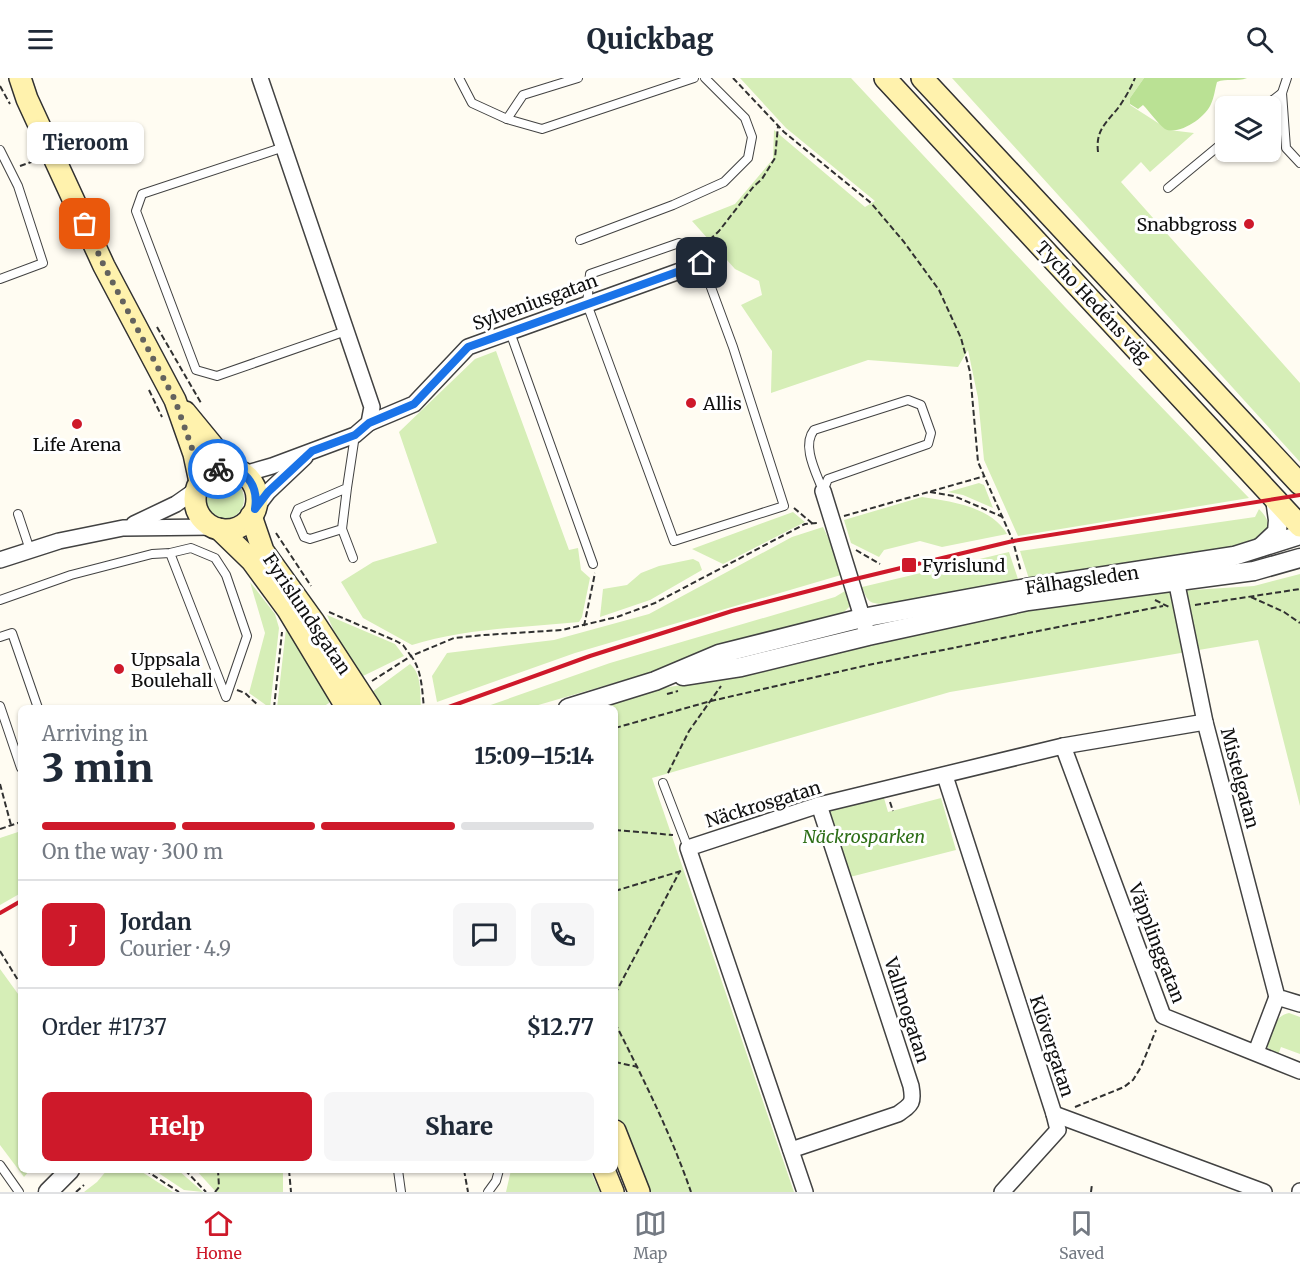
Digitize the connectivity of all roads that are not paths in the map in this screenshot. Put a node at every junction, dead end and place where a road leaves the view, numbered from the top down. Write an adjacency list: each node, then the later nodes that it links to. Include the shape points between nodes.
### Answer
1 (11, 78): 13 (main road)
2 (20, 78): 13 (main road)
3 (260, 78): 15 (street)
4 (459, 78): 14 (lane, via 472,103)
5 (578, 78): 14 (lane, via 523,95)
6 (694, 78): 14 (lane, via 542,129)
7 (705, 78): 20 (lane, via 745,118 753,137 748,158 724,182 673,206)
8 (885, 78): 35 (main road, Tycho Hedéns väg)
9 (922, 78): 31 (main road, Tycho Hedéns väg)
10 (1287, 78): 11 (lane)
11 (1282, 93): 12 (lane); 18 (lane, via 1286,148)
12 (1278, 96)
13 (19, 102): 26 (main road, via 104,266)
14 (507, 119)
15 (284, 147): 24 (street); 24 (lane, via 142,194 136,211 196,370 217,376)
16 (1215, 149): 19 (lane)
17 (0, 150): 22 (lane, via 18,186 44,263)
18 (1300, 163)
19 (1168, 188)
20 (580, 240)
21 (698, 259): 23 (street, Sylveniusgatan); 23 (lane, via 692,249 680,243 590,274); 23 (lane, via 733,347 783,506 674,541)
22 (0, 279)
23 (587, 304): 25 (street, Sylveniusgatan)
24 (346, 331): 27 (street, via 372,407)
25 (510, 332): 27 (street, Sylveniusgatan, via 468,347 414,404); 49 (lane)
26 (168, 409): 30 (main road); 32 (main road, via 194,454)
27 (369, 423): 28 (street, Sylveniusgatan)
28 (355, 435): 29 (street, Sylveniusgatan); 33 (lane)
29 (312, 451): 30 (street, Sylveniusgatan, via 273,466); 36 (street, Sylveniusgatan, via 268,492)
30 (238, 471): 32 (main road, via 213,471); 36 (main road, via 251,481 255,490)
31 (1300, 484)
32 (198, 486): 39 (street, via 176,504); 40 (main road, via 196,507 206,522)
33 (347, 488): 41 (lane); 41 (lane, via 298,509 295,516 304,537 310,539)
34 (823, 491): 34 (lane, via 828,478 928,444 931,433 921,405 899,401 814,430 809,449); 52 (street)
35 (1275, 499): 38 (main road, Tycho Hedéns väg); 43 (street, via 1277,532)
36 (253, 513): 40 (main road, via 237,527); 56 (main road, Fyrislundsgatan, via 263,551)
37 (18, 514): 44 (lane)
38 (1300, 526)
39 (123, 528): 40 (street); 44 (street)
40 (216, 528): 55 (main road, Fyrislundsgatan, via 252,561 288,610)
41 (342, 529): 46 (lane)
42 (1300, 535): 43 (street, Fålhagsleden)
43 (1258, 548): 50 (street, Fålhagsleden)
44 (30, 550): 48 (street)
45 (170, 553): 45 (lane, via 226,697 247,636 226,575 215,558 191,548); 51 (lane, via 71,575)
46 (353, 558)
47 (1300, 558): 50 (street, Fålhagsleden, via 1254,571)
48 (0, 560)
49 (593, 564)
50 (1176, 573): 52 (street, Fålhagsleden); 52 (street, Fålhagsleden, via 1026,588); 59 (street, Mistelgatan)
51 (0, 600)
52 (865, 627): 57 (street, Fålhagsleden, via 741,667)
53 (0, 636): 54 (lane, via 12,633)
54 (37, 705)
55 (345, 705)
56 (368, 705)
57 (582, 705)
58 (0, 706): 61 (lane)
59 (1205, 722): 60 (street, Näckrosgatan); 66 (street, Mistelgatan)
60 (1064, 746): 62 (street, Näckrosgatan); 68 (street, Väpplinggatan, via 1163,1016)
61 (18, 759)
62 (945, 776): 64 (street, Näckrosgatan); 70 (street, Klövergatan)
63 (663, 783): 65 (lane)
64 (819, 805): 65 (street, Näckrosgatan); 72 (street, Vallmogatan, via 913,1097 910,1106 898,1114)
65 (685, 842): 72 (street, Näckrosgatan, via 687,869)
66 (1277, 997): 67 (street); 68 (street)
67 (1300, 1004)
68 (1256, 1052): 69 (street, Väpplinggatan)
69 (1300, 1071)
70 (1054, 1114): 85 (street, via 1058,1130); 86 (street, Klövergatan)
71 (618, 1139): 83 (main road)
72 (791, 1150): 84 (street, Näckrosgatan)
73 (0, 1165): 78 (lane)
74 (67, 1173): 79 (street)
75 (398, 1173): 80 (lane)
76 (498, 1173): 81 (lane)
77 (605, 1173): 82 (main road)
78 (19, 1192)
79 (48, 1192)
80 (401, 1192)
81 (488, 1192)
82 (613, 1192)
83 (639, 1192)
84 (805, 1192)
85 (1002, 1192)
86 (1264, 1192)

